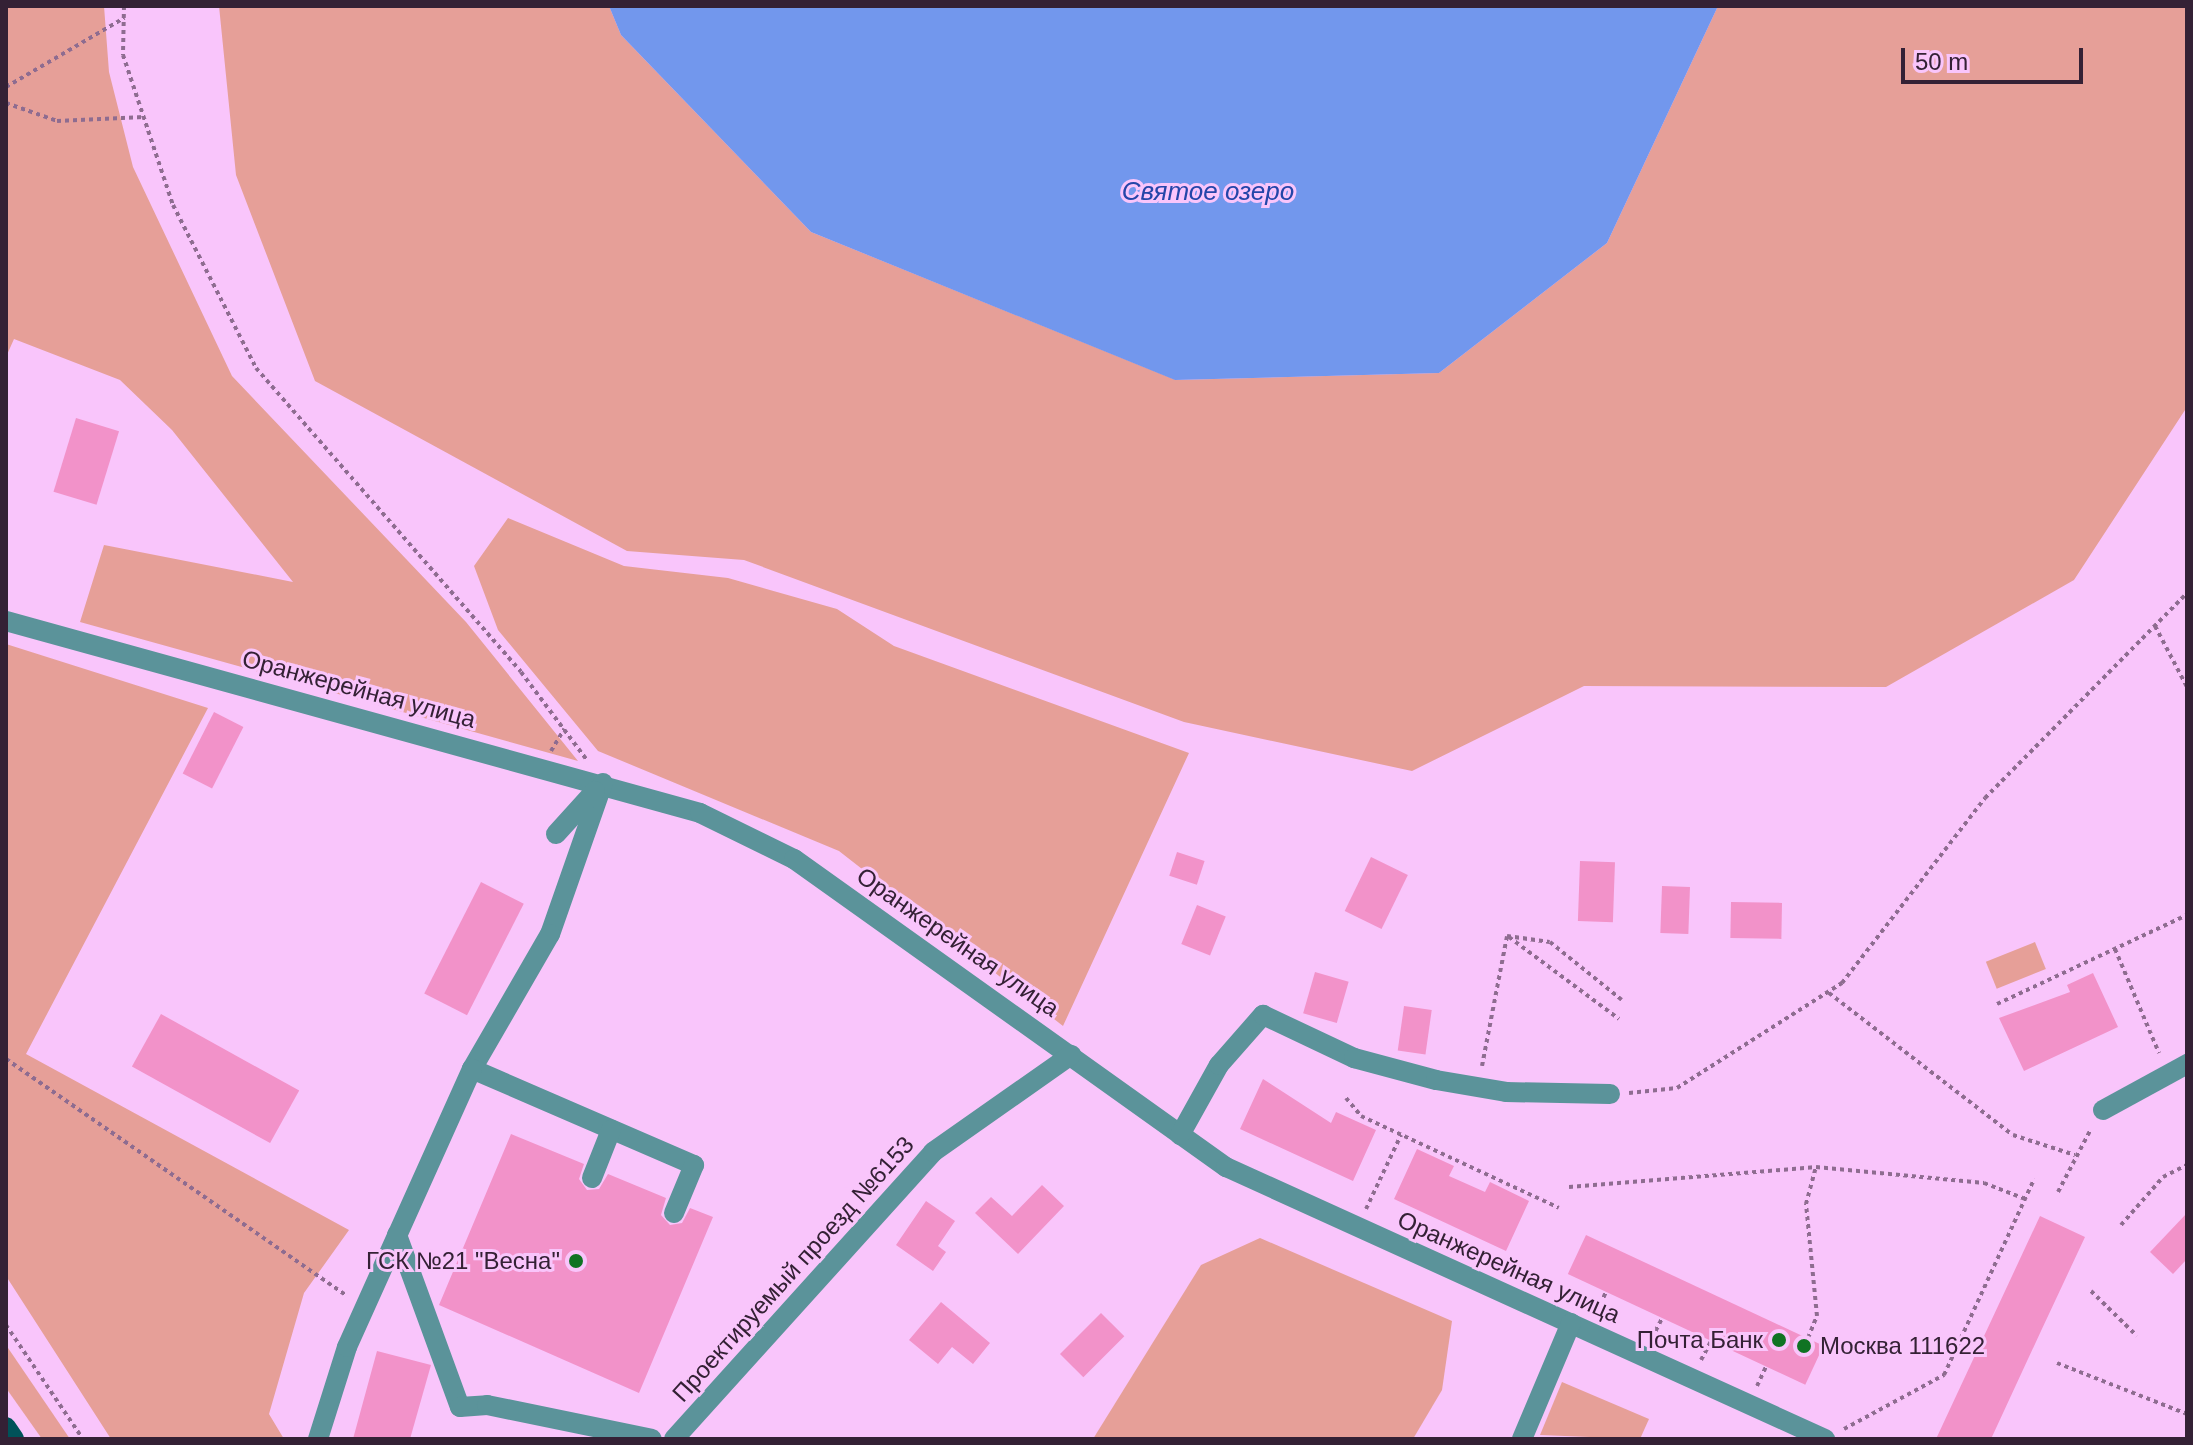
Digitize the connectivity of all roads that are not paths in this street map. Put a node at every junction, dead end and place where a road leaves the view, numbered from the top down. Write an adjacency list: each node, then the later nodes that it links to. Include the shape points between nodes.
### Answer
1 (6, 621): 2 (street, Оранжерейная улица)
2 (600, 778): 3 (street); 4 (street, Оранжерейная улица, via 700,813 794,859); 6 (street, via 550,934)
3 (556, 834)
4 (1071, 1055): 10 (street, Оранжерейная улица); 20 (street, Проектируемый проезд №6153, via 933,1152)
5 (2187, 1064): 8 (street)
6 (472, 1069): 9 (street); 13 (street)
7 (1610, 1094): 10 (street, via 1478,1087 1354,1058 1263,1015 1219,1065)
8 (2103, 1110)
9 (611, 1130): 11 (street); 12 (street, via 694,1165)
10 (1180, 1135): 14 (street, Оранжерейная улица, via 1226,1167)
11 (592, 1178)
12 (674, 1213)
13 (397, 1235): 18 (street, via 364,1309); 19 (street, via 460,1407 487,1405)
14 (1571, 1323): 16 (street, Оранжерейная улица); 21 (street)
15 (6, 1427): 17 (main road)
16 (1830, 1437)
17 (14, 1439)
18 (318, 1439)
19 (651, 1439)
20 (674, 1439)
21 (1522, 1439)

